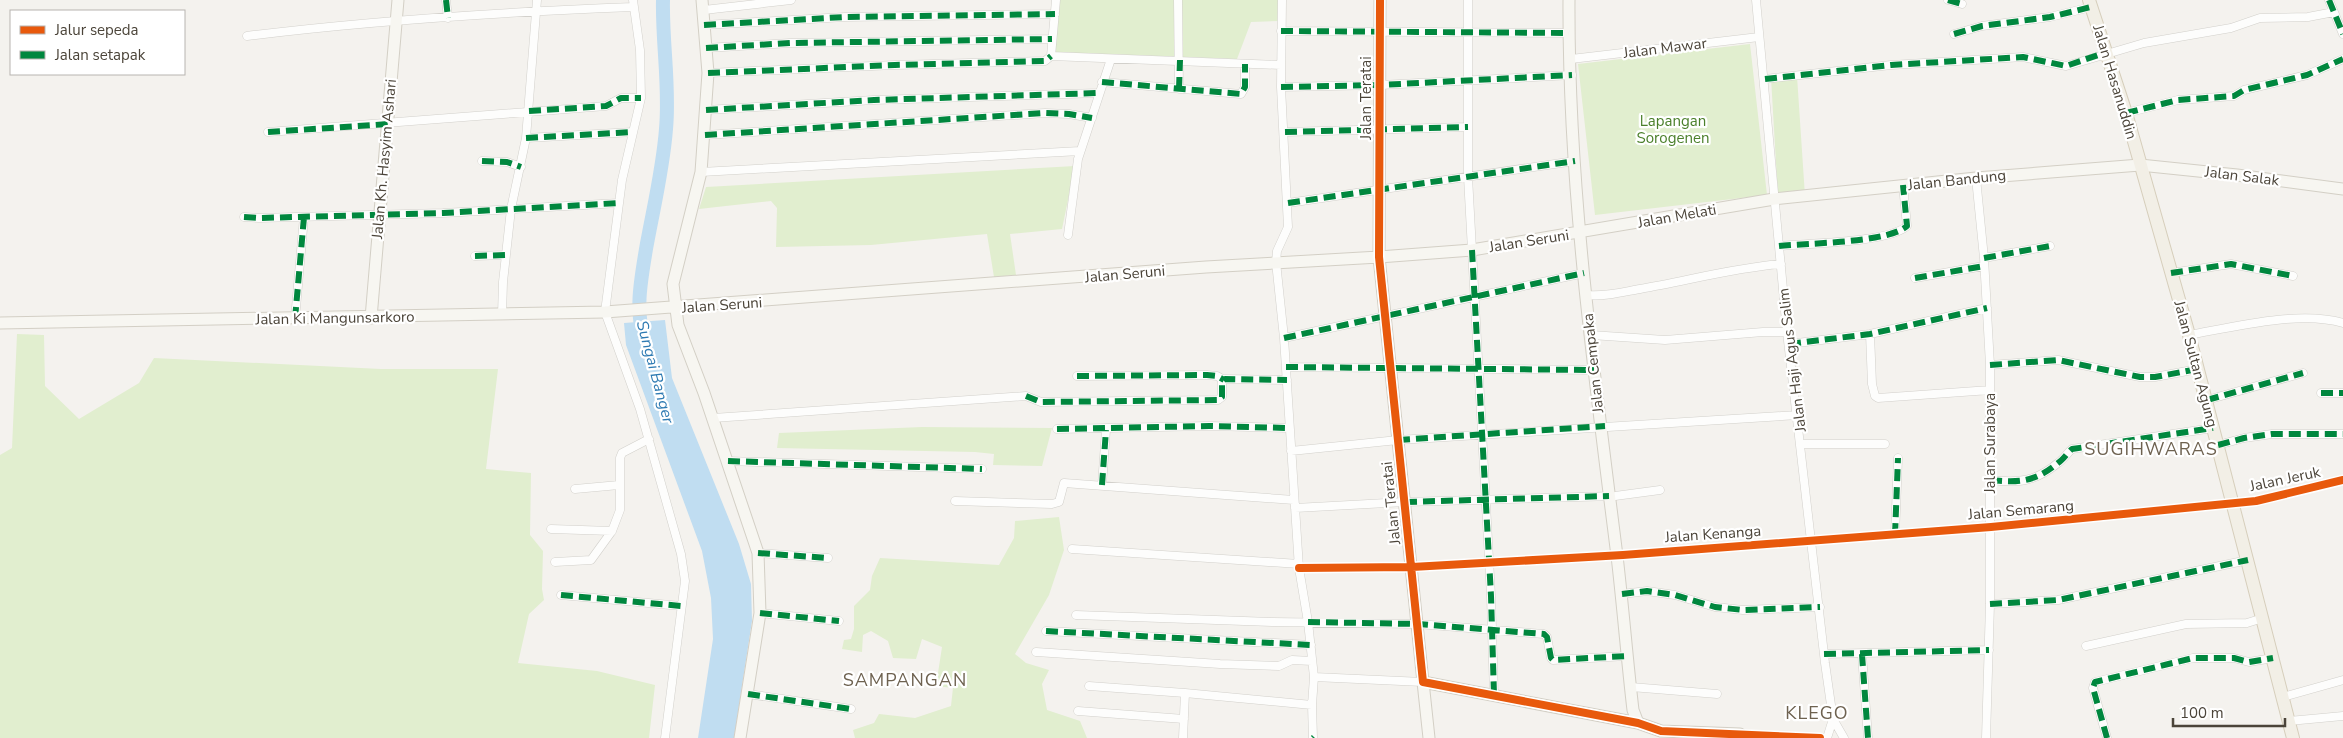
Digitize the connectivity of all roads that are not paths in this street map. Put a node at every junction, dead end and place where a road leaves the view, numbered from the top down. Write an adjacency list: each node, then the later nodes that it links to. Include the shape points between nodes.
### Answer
1 (398, 0): 23 (street, Jalan Kh. Hasyim Ashari)
2 (446, 0): 22 (street)
3 (537, 0): 19 (street)
4 (791, 0): 14 (street)
5 (1056, 0): 21 (street)
6 (1178, 0): 40 (street)
7 (1282, 0): 25 (street)
8 (1380, 0): 26 (street, Jalan Teratai)
9 (1468, 0): 27 (street)
10 (1569, 0): 28 (street, Jalan Cempaka)
11 (1756, 0): 32 (street, Jalan Haji Agus Salim)
12 (1948, 0): 16 (street)
13 (2329, 0): 20 (street)
14 (770, 1): 18 (street)
15 (633, 3): 19 (street); 52 (street, via 640,50)
16 (1962, 4)
17 (2090, 4): 29 (street, via 2050,17 1982,26); 35 (main road, Jalan Hasanuddin)
18 (703, 5): 24 (street)
19 (536, 11): 22 (street); 54 (street)
20 (2334, 12): 30 (street); 35 (street, via 2308,17 2260,18 2231,28)
21 (1055, 14): 24 (street, via 845,17); 33 (street)
22 (448, 18): 23 (street)
23 (396, 22): 31 (street); 57 (street, Jalan Kh. Hasyim Ashari)
24 (704, 25): 34 (street)
25 (1281, 31): 26 (street); 42 (street)
26 (1380, 32): 27 (street); 48 (street, Jalan Teratai)
27 (1469, 32): 28 (street); 46 (street)
28 (1569, 33): 38 (street, Jalan Cempaka)
29 (1954, 34)
30 (2343, 34)
31 (247, 36)
32 (1760, 37): 38 (street, Jalan Mawar); 45 (street, Jalan Haji Agus Salim)
33 (1052, 39): 34 (street, via 799,43); 36 (street)
34 (706, 48): 43 (street)
35 (2107, 52): 45 (street, via 2066,66 2023,58 1891,65); 55 (main road, Jalan Hasanuddin)
36 (1051, 56): 37 (street); 43 (street, via 1045,62)
37 (1111, 59): 40 (street); 47 (street)
38 (1571, 59): 44 (street, Jalan Cempaka)
39 (2343, 59): 55 (street, via 2307,75 2244,90 2234,96 2178,100)
40 (1180, 60): 41 (street); 50 (street)
41 (1245, 64): 42 (street); 50 (street, via 1243,94)
42 (1281, 65): 49 (street)
43 (708, 73): 53 (street)
44 (1572, 75): 46 (street); 67 (street, Jalan Cempaka)
45 (1765, 79): 76 (street, Jalan Haji Agus Salim)
46 (1468, 80): 48 (street); 58 (street)
47 (1102, 82): 50 (street); 51 (street)
48 (1380, 85): 49 (street); 59 (street, Jalan Teratai)
49 (1281, 87): 62 (street)
50 (1179, 88)
51 (1099, 93): 53 (street, via 828,102); 56 (street)
52 (641, 98): 54 (street, via 621,98 606,106); 61 (street)
53 (706, 110): 63 (street)
54 (529, 111): 57 (street); 64 (street)
55 (2126, 113): 68 (main road, Jalan Hasanuddin)
56 (1092, 118): 63 (street, via 1045,113); 65 (street)
57 (388, 124): 60 (street); 80 (street, Jalan Kh. Hasyim Ashari)
58 (1468, 127): 59 (street); 71 (street)
59 (1380, 129): 62 (street); 75 (street, Jalan Teratai)
60 (268, 132)
61 (633, 132): 64 (street); 77 (street)
62 (1285, 132): 78 (street)
63 (704, 135): 70 (street)
64 (526, 138): 69 (street)
65 (1080, 151): 70 (street); 84 (street)
66 (482, 161): 69 (street)
67 (1575, 161): 71 (street); 83 (street, Jalan Cempaka)
68 (2140, 165): 72 (street, Jalan Bandung); 74 (street, Jalan Salak); 95 (main road, Jalan Sultan Agung)
69 (519, 166): 79 (street)
70 (701, 172): 100 (street, via 674,276)
71 (1468, 177): 75 (street); 87 (street)
72 (1976, 178): 73 (street, Jalan Bandung); 92 (street, Jalan Surabaya)
73 (1903, 185): 76 (street, Jalan Bandung); 85 (street, via 1908,219 1904,229 1878,238)
74 (2343, 189)
75 (1379, 190): 78 (street); 90 (street, Jalan Teratai)
76 (1774, 199): 83 (street, Jalan Melati); 85 (street, Jalan Haji Agus Salim)
77 (619, 203): 79 (street); 102 (street)
78 (1288, 203): 91 (street, via 1288,229 1277,251)
79 (511, 209): 80 (street); 88 (street)
80 (378, 215): 82 (street); 105 (street, Jalan Kh. Hasyim Ashari)
81 (244, 217): 82 (street)
82 (304, 217): 106 (street)
83 (1580, 233): 87 (street, Jalan Seruni); 94 (street, Jalan Cempaka)
84 (1068, 235)
85 (1779, 246): 93 (street, Jalan Haji Agus Salim)
86 (2050, 246): 92 (street)
87 (1472, 250): 90 (street, Jalan Seruni); 98 (street)
88 (505, 255): 89 (street); 103 (street)
89 (476, 256)
90 (1379, 257): 91 (street, Jalan Seruni); 104 (street, Jalan Teratai)
91 (1276, 262): 100 (street, Jalan Seruni); 113 (street)
92 (1984, 262): 97 (street); 101 (street, Jalan Surabaya)
93 (1781, 264): 99 (street); 109 (street, Jalan Haji Agus Salim)
94 (1584, 273): 98 (street); 99 (street, Jalan Cempaka)
95 (2171, 273): 96 (street, via 2231,264); 112 (main road, Jalan Sultan Agung)
96 (2293, 276)
97 (1915, 278)
98 (1475, 295): 104 (street); 119 (street)
99 (1594, 295): 111 (street, Jalan Cempaka)
100 (673, 308): 102 (street, Jalan Ki Mangunsarkoro); 130 (street)
101 (1987, 308): 110 (street); 115 (street, Jalan Surabaya)
102 (608, 312): 103 (street, Jalan Ki Mangunsarkoro); 138 (street)
103 (502, 315): 105 (street, Jalan Ki Mangunsarkoro)
104 (1385, 315): 113 (street); 117 (street, Jalan Teratai)
105 (371, 318): 106 (street, Jalan Ki Mangunsarkoro)
106 (295, 319): 107 (street, Jalan Ki Mangunsarkoro)
107 (0, 323)
108 (2343, 323): 112 (street, via 2310,318 2254,323)
109 (1787, 332): 111 (street, via 1665,340); 114 (street, Jalan Haji Agus Salim)
110 (1870, 334): 114 (street); 125 (street, via 1872,384 1878,398)
111 (1590, 335): 120 (street, Jalan Cempaka)
112 (2189, 335): 118 (main road, Jalan Sultan Agung)
113 (1284, 338): 116 (street)
114 (1789, 344): 129 (street, Jalan Haji Agus Salim)
115 (1990, 365): 118 (street, via 2058,360 2140,377); 125 (street, Jalan Surabaya)
116 (1286, 367): 117 (street); 124 (street)
117 (1389, 368): 119 (street); 139 (street, Jalan Teratai)
118 (2198, 369): 128 (main road, Jalan Sultan Agung)
119 (1478, 370): 120 (street); 137 (street)
120 (1594, 370): 131 (street, Jalan Cempaka)
121 (2303, 373): 128 (street)
122 (1077, 376): 123 (street, via 1207,375)
123 (1224, 380): 124 (street); 130 (street, via 1222,397 1218,400 1041,402 1026,396)
124 (1287, 380): 132 (street)
125 (1990, 390): 147 (street, Jalan Surabaya)
126 (2321, 393): 127 (street)
127 (2343, 393)
128 (2207, 400): 133 (main road, Jalan Sultan Agung)
129 (1798, 414): 131 (street); 140 (street, Jalan Haji Agus Salim)
130 (713, 418): 145 (street)
131 (1605, 426): 137 (street); 153 (street, Jalan Cempaka)
132 (1289, 428): 135 (street, via 1209,426); 143 (street)
133 (2213, 428): 142 (main road, Jalan Sultan Agung); 147 (street, via 2072,449 2057,465 2037,477 2022,482)
134 (1056, 429): 135 (street)
135 (1106, 430): 150 (street)
136 (2343, 434): 142 (street, via 2272,434)
137 (1482, 435): 139 (street); 154 (street)
138 (649, 439): 149 (street, via 622,453); 176 (street, via 681,554 684,581)
139 (1398, 440): 143 (street); 156 (street, Jalan Teratai)
140 (1802, 444): 141 (street); 163 (street, Jalan Haji Agus Salim)
141 (1885, 444)
142 (2218, 445): 157 (main road, Jalan Sultan Agung)
143 (1291, 450): 158 (street)
144 (1898, 458): 162 (street)
145 (728, 461): 146 (street); 165 (street)
146 (982, 469)
147 (1990, 480): 159 (street, Jalan Surabaya)
148 (2343, 480): 157 (street, Jalan Jeruk, via 2256,501)
149 (620, 485): 151 (street); 161 (street, via 619,516)
150 (1102, 485): 155 (street, via 1064,483 1058,502 1052,504); 158 (street)
151 (575, 489)
152 (1660, 490): 153 (street)
153 (1615, 496): 154 (street); 166 (street, Jalan Cempaka)
154 (1486, 500): 156 (street); 170 (street)
155 (955, 501)
156 (1405, 502): 158 (street); 172 (street, Jalan Teratai)
157 (2232, 503): 159 (street, Jalan Semarang); 168 (main road, Jalan Sultan Agung)
158 (1294, 504): 171 (street)
159 (1991, 527): 162 (street, Jalan Semarang); 175 (street, Jalan Surabaya)
160 (551, 529): 161 (street)
161 (612, 531): 169 (street, via 591,560)
162 (1895, 535): 163 (street, Jalan Semarang)
163 (1811, 540): 166 (street, Jalan Kenanga); 177 (street, Jalan Haji Agus Salim)
164 (1072, 548): 171 (street, Jalan Kenanga)
165 (758, 553): 167 (street); 178 (street)
166 (1622, 555): 170 (street, Jalan Kenanga); 173 (street, Jalan Cempaka)
167 (828, 558)
168 (2248, 560): 175 (street, via 2058,600); 180 (main road, Jalan Sultan Agung)
169 (555, 562)
170 (1489, 562): 172 (street, Jalan Kenanga); 184 (street)
171 (1299, 566): 172 (street, Jalan Kenanga); 182 (street)
172 (1412, 567): 183 (street, Jalan Teratai)
173 (1627, 593): 177 (street, via 1647,591 1675,595 1715,608); 192 (street, Jalan Cempaka)
174 (561, 595): 176 (street)
175 (1990, 604): 188 (street, Jalan Surabaya)
176 (681, 606): 215 (street)
177 (1820, 607): 190 (street, Jalan Haji Agus Salim)
178 (760, 613): 181 (street); 201 (street)
179 (1076, 615): 182 (street)
180 (2263, 618): 187 (street, via 2247,623 2186,624); 193 (main road, Jalan Sultan Agung)
181 (839, 621)
182 (1308, 622): 183 (street); 186 (street)
183 (1418, 624): 184 (street); 197 (street, Jalan Teratai)
184 (1492, 630): 192 (street, via 1546,635 1553,660); 203 (street)
185 (1046, 631): 186 (street)
186 (1311, 645): 194 (street)
187 (2086, 646)
188 (1989, 650): 191 (street); 224 (street, Jalan Surabaya)
189 (1036, 652): 194 (street, via 1279,666 1292,660)
190 (1824, 654): 191 (street); 210 (street, Jalan Haji Agus Salim)
191 (1862, 654): 223 (street)
192 (1627, 656): 199 (street, Jalan Cempaka)
193 (2273, 658): 204 (main road, Jalan Sultan Agung); 225 (street, via 2249,662 2234,658 2193,658 2094,682 2094,693)
194 (1312, 661): 195 (street)
195 (1314, 677): 197 (street); 205 (street)
196 (2343, 680): 204 (street)
197 (1423, 682): 203 (street); 219 (street, Jalan Teratai)
198 (1089, 686): 200 (street)
199 (1637, 687): 202 (street); 212 (street, Jalan Cempaka, via 1633,710)
200 (1185, 693): 205 (street); 209 (street)
201 (748, 694): 206 (street); 216 (street)
202 (1717, 694)
203 (1494, 695): 212 (street)
204 (2283, 697): 211 (main road, Jalan Sultan Agung)
205 (1312, 704): 218 (street)
206 (851, 709)
207 (1078, 710): 209 (street)
208 (2343, 716): 211 (street)
209 (1184, 719): 217 (street)
210 (1833, 719): 221 (street, Jalan Haji Agus Salim); 222 (street, Jalan Haji Agus Salim)
211 (2289, 721): 226 (main road, Jalan Sultan Agung)
212 (1638, 723): 213 (street)
213 (1661, 734): 214 (street)
214 (1740, 736): 220 (street)
215 (665, 738)
216 (740, 738)
217 (1183, 738)
218 (1314, 738)
219 (1429, 738)
220 (1820, 738)
221 (1826, 738)
222 (1844, 738)
223 (1868, 738)
224 (1986, 738)
225 (2108, 738)
226 (2293, 738)

